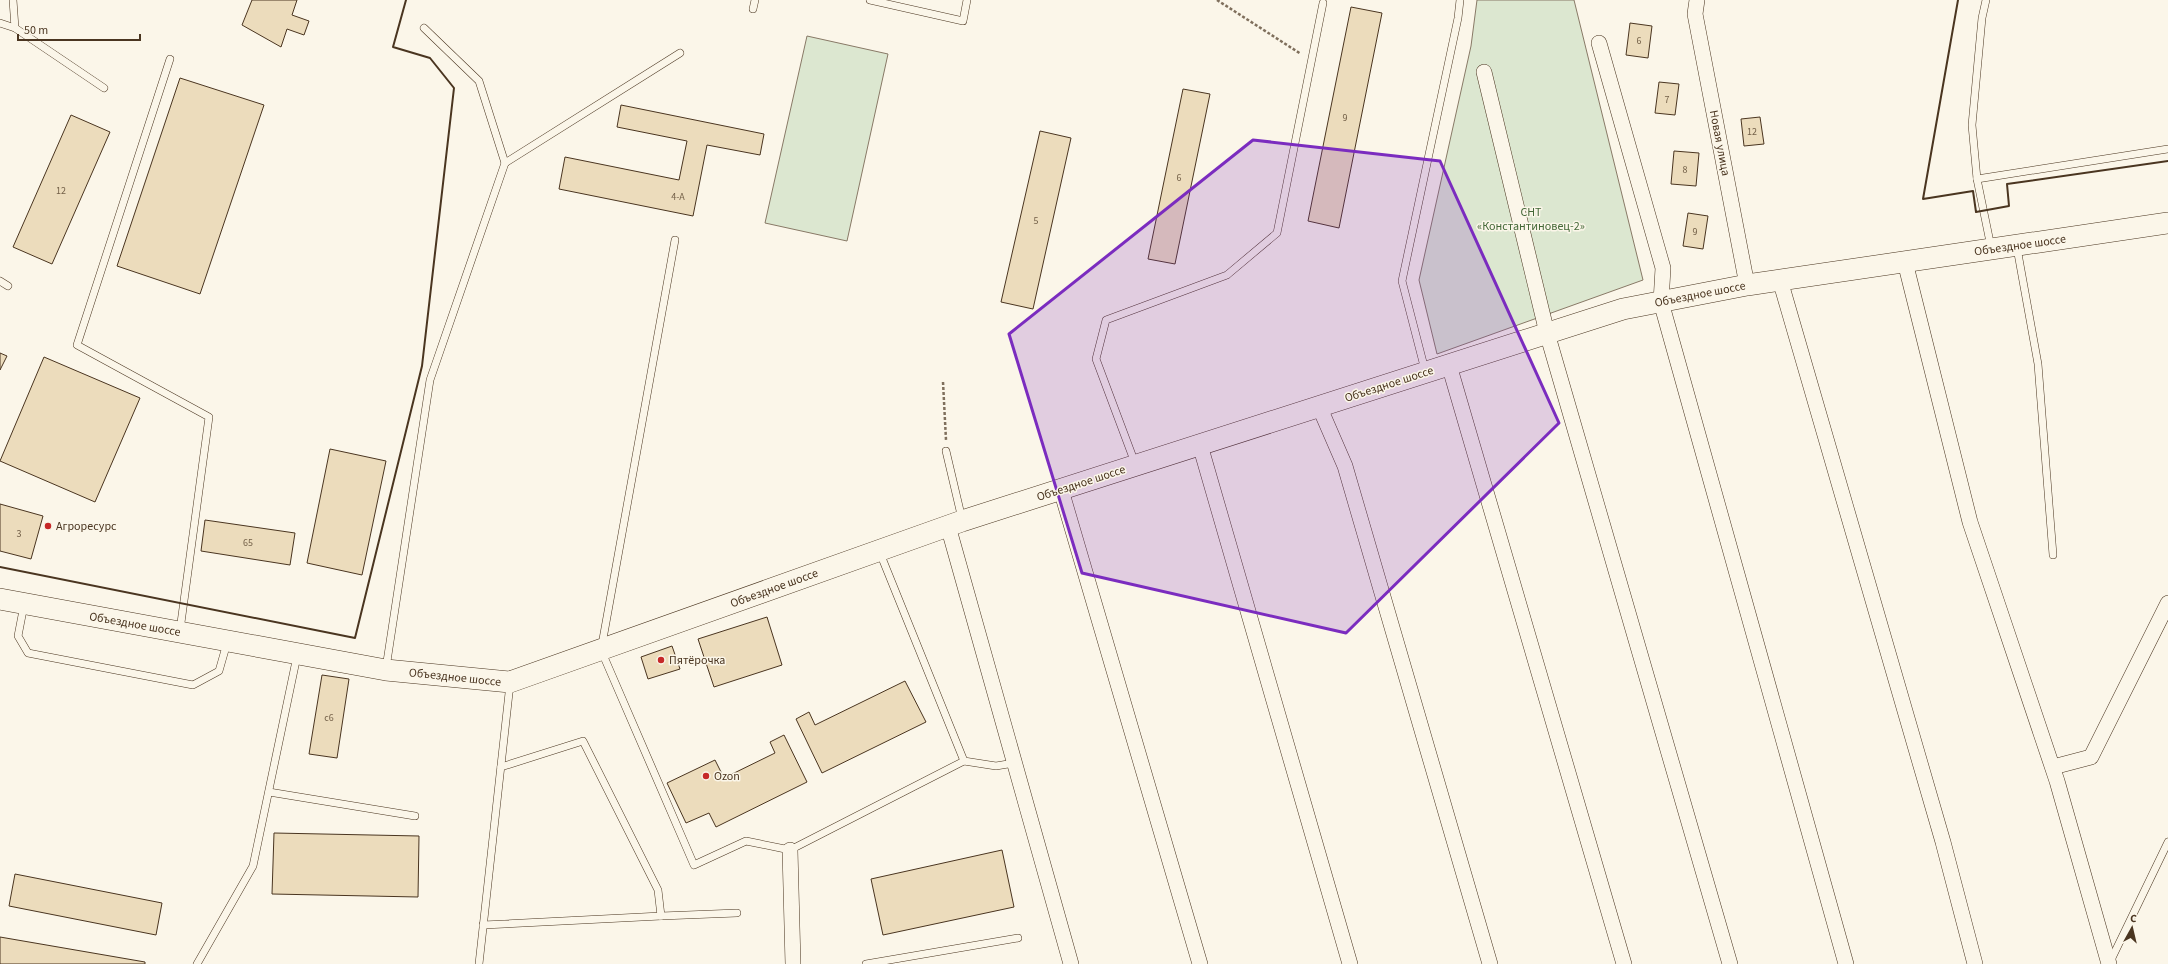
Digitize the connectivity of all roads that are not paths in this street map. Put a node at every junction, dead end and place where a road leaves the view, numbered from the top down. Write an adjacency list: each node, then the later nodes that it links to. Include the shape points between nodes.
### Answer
1 (13, 0): 11 (lane)
2 (755, 0): 9 (lane)
3 (870, 0): 4 (lane, via 963,21)
4 (967, 0)
5 (1460, 0): 33 (lane, via 1402,281)
6 (1697, 0): 28 (street, Новая улица, via 1695,14)
7 (1986, 0): 20 (lane, via 1972,125)
8 (1323, 3): 37 (lane, via 1277,233 1227,275 1106,320 1096,359)
9 (753, 9)
10 (0, 23): 11 (lane)
11 (15, 28): 17 (lane)
12 (424, 28): 19 (lane, via 480,80)
13 (1599, 43): 30 (street, via 1663,268)
14 (680, 53): 19 (lane)
15 (170, 59): 45 (lane, via 77,345 209,417)
16 (1484, 72): 31 (street)
17 (104, 88)
18 (2168, 149): 20 (lane)
19 (505, 164): 49 (lane, via 430,380)
20 (1977, 179): 24 (lane)
21 (2168, 223): 23 (main road, Объездное шоссе)
22 (675, 240): 47 (lane)
23 (2016, 245): 24 (main road, Объездное шоссе); 41 (lane, via 2038,364)
24 (1992, 249): 25 (main road, Объездное шоссе)
25 (1905, 262): 26 (main road, Объездное шоссе); 54 (street, via 1970,522)
26 (1780, 280): 28 (main road, Объездное шоссе); 74 (street, via 1943,842)
27 (0, 281): 29 (lane)
28 (1747, 285): 30 (main road, Объездное шоссе)
29 (8, 286)
30 (1661, 302): 31 (main road, Объездное шоссе, via 1623,309); 73 (street)
31 (1547, 333): 32 (main road, Объездное шоссе); 72 (street)
32 (1449, 365): 33 (main road, Объездное шоссе); 71 (street)
33 (1425, 372): 34 (main road, Объездное шоссе)
34 (1319, 406): 35 (main road, Объездное шоссе); 70 (street, via 1345,466)
35 (1200, 445): 37 (main road, Объездное шоссе); 69 (street)
36 (946, 450): 39 (lane)
37 (1136, 465): 38 (main road, Объездное шоссе)
38 (1061, 490): 39 (main road, Объездное шоссе); 68 (street)
39 (955, 524): 40 (main road, Объездное шоссе); 52 (street)
40 (880, 551): 47 (main road, Объездное шоссе); 51 (lane)
41 (2053, 555)
42 (0, 599): 44 (main road, Объездное шоссе)
43 (2168, 603): 54 (street, via 2091,757)
44 (24, 604): 45 (main road, Объездное шоссе); 46 (lane, via 18,636 28,653 193,685 219,671)
45 (180, 632): 46 (main road, Объездное шоссе)
46 (227, 641): 48 (main road, Объездное шоссе)
47 (601, 650): 50 (main road, Объездное шоссе); 58 (lane, via 694,865 746,841)
48 (297, 654): 49 (main road, Объездное шоссе); 55 (lane)
49 (386, 670): 50 (main road, Объездное шоссе)
50 (510, 682): 53 (lane)
51 (964, 761): 52 (lane, via 996,766); 58 (lane)
52 (1014, 763): 67 (street)
53 (501, 766): 60 (lane, via 584,741 658,890); 61 (lane)
54 (2053, 767): 75 (street)
55 (269, 792): 56 (lane); 63 (lane, via 253,866)
56 (415, 816)
57 (2168, 842): 75 (lane)
58 (790, 850): 65 (street)
59 (737, 913): 60 (lane)
60 (661, 916): 61 (lane)
61 (483, 925): 64 (lane)
62 (1018, 938): 66 (lane)
63 (197, 964)
64 (479, 964)
65 (793, 964)
66 (866, 964)
67 (1071, 964)
68 (1200, 964)
69 (1350, 964)
70 (1490, 964)
71 (1624, 964)
72 (1730, 964)
73 (1846, 964)
74 (1975, 964)
75 (2109, 964)

